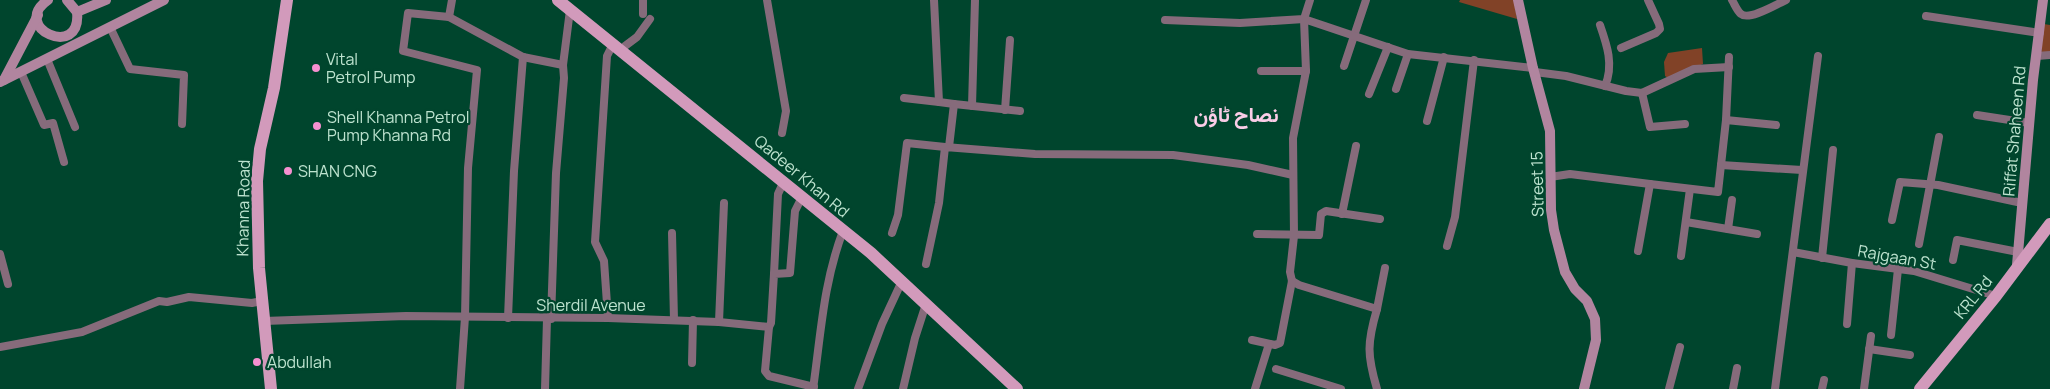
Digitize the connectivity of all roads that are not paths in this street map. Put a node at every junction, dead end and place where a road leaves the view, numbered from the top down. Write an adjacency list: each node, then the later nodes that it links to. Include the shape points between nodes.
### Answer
1 (48, 0): 21 (street)
2 (67, 0): 20 (street)
3 (106, 0): 20 (street)
4 (164, 0): 27 (street)
5 (287, 0): 119 (main road, Khanna Road, via 257,181)
6 (452, 0): 23 (street)
7 (558, 0): 19 (main road, Qadeer Khan Rd)
8 (643, 0): 32 (street, via 647,16 637,37)
9 (767, 0): 70 (street, via 786,110)
10 (934, 0): 57 (street)
11 (975, 0): 59 (street)
12 (1310, 0): 24 (street)
13 (1366, 0): 30 (street)
14 (1518, 0): 47 (street, Street 15)
15 (1648, 0): 34 (street, via 1660,29)
16 (1732, 0): 17 (street, via 1743,16)
17 (1786, 0)
18 (2043, 0): 28 (street, Riffat Shaheen Rd)
19 (569, 5): 32 (main road, Qadeer Khan Rd); 44 (street)
20 (77, 12): 29 (street, via 76,25)
21 (38, 15): 29 (street, via 40,27 49,36); 51 (street)
22 (1926, 16): 28 (street)
23 (449, 17): 40 (street); 122 (street, via 408,13 403,51 477,70 468,168)
24 (1304, 19): 25 (street, via 1240,23); 30 (street); 49 (street)
25 (1165, 20)
26 (1600, 25): 52 (street, via 1609,50 1609,76)
27 (110, 27): 39 (street); 66 (street, via 130,69 184,75)
28 (2040, 33): 37 (street, Riffat Shaheen Rd)
29 (67, 35): 39 (street)
30 (1353, 36): 33 (street); 45 (street)
31 (1010, 40): 60 (street)
32 (619, 45): 80 (main road, Qadeer Khan Rd); 124 (street, via 607,56 595,242 604,261); 151 (main road, Qadeer Khan Rd, via 875,249)
33 (1388, 47): 35 (street); 55 (street)
34 (1621, 48)
35 (1408, 54): 41 (street); 53 (street)
36 (1818, 56): 77 (street)
37 (2037, 56): 38 (street); 65 (street, Riffat Shaheen Rd)
38 (2050, 56)
39 (50, 57): 50 (street); 69 (street)
40 (523, 57): 44 (street); 123 (street)
41 (1444, 57): 43 (street); 64 (street)
42 (1729, 57): 46 (street)
43 (1474, 60): 47 (street); 101 (street, via 1455,217)
44 (563, 66): 125 (street)
45 (1344, 66)
46 (1729, 67): 54 (street, via 1694,69); 63 (street)
47 (1534, 70): 52 (street); 79 (street, Street 15, via 1550,131)
48 (1261, 71): 49 (street)
49 (1306, 71): 78 (street, via 1293,138)
50 (21, 72): 51 (street); 75 (street, via 44,125 53,123)
51 (2, 81)
52 (1605, 86): 54 (street)
53 (1396, 89)
54 (1642, 93): 67 (street, via 1650,127)
55 (1369, 94)
56 (904, 98): 57 (street)
57 (939, 102): 58 (street)
58 (954, 104): 59 (street); 73 (street)
59 (972, 106): 60 (street)
60 (1006, 110): 61 (street)
61 (1020, 111)
62 (1977, 115): 65 (street)
63 (1726, 120): 68 (street); 76 (street)
64 (1427, 121)
65 (2029, 123): 87 (street, Riffat Shaheen Rd)
66 (182, 124)
67 (1686, 124)
68 (1776, 125)
69 (75, 127)
70 (782, 133)
71 (1939, 137): 82 (street)
72 (1356, 146): 88 (street)
73 (947, 147): 78 (street, via 1034,154 1174,155); 96 (street, via 907,143 898,215); 110 (street, via 938,212)
74 (1833, 150): 106 (street)
75 (64, 162)
76 (1721, 165): 77 (street); 83 (street, via 1718,192)
77 (1802, 170): 103 (street)
78 (1293, 175): 99 (street)
79 (1550, 177): 81 (street, via 1570,174); 155 (street, Street 15, via 1551,210 1566,272 1575,290 1592,310 1597,330)
80 (784, 181): 84 (main road, Qadeer Khan Rd); 114 (street, via 778,194)
81 (1650, 184): 83 (street); 102 (street)
82 (1928, 186): 87 (street, via 1970,191); 90 (street, via 1900,182); 100 (street)
83 (1690, 189): 91 (street)
84 (802, 196): 94 (main road, Qadeer Khan Rd); 114 (street, via 795,211 790,273)
85 (1732, 200): 93 (street)
86 (724, 203): 129 (street)
87 (2022, 203): 107 (street, Riffat Shaheen Rd)
88 (1342, 214): 89 (street); 99 (street, via 1322,212 1319,235)
89 (1380, 218)
90 (1892, 220)
91 (1686, 222): 93 (street); 105 (street)
92 (2050, 224): 107 (main road, KRL Rd)
93 (1728, 229): 98 (street)
94 (843, 231): 115 (main road, Qadeer Khan Rd); 144 (street, via 824,297)
95 (672, 233): 126 (street)
96 (892, 233)
97 (1256, 234): 99 (street)
98 (1758, 234)
99 (1294, 236): 116 (street)
100 (1919, 244)
101 (1447, 246)
102 (1638, 251)
103 (1793, 252): 106 (street, Rajgaan St); 158 (street)
104 (0, 254): 111 (street)
105 (1681, 256)
106 (1822, 258): 109 (street, Rajgaan St)
107 (2018, 259): 108 (street, via 1957,240); 118 (main road, KRL Rd)
108 (1953, 260)
109 (1852, 263): 113 (street, Rajgaan St); 130 (street)
110 (926, 264)
111 (1, 266): 117 (street)
112 (1385, 268): 121 (street)
113 (1898, 269): 118 (street, Rajgaan St); 132 (street)
114 (774, 274): 131 (street)
115 (902, 281): 120 (main road, Qadeer Khan Rd); 148 (street)
116 (1292, 281): 121 (street); 135 (street, via 1280,343)
117 (8, 284)
118 (1996, 296): 161 (main road, KRL Rd)
119 (261, 301): 128 (main road, Khanna Road); 136 (street, via 189,297 159,301 82,332)
120 (926, 304): 149 (street); 150 (main road, Qadeer Khan Rd)
121 (1377, 309): 154 (street, via 1368,342)
122 (465, 317): 123 (street, Sherdil Avenue); 128 (street, Sherdil Avenue); 146 (street)
123 (508, 318): 125 (street, Sherdil Avenue)
124 (608, 318): 125 (street, Sherdil Avenue); 126 (street, Sherdil Avenue)
125 (549, 319): 147 (street)
126 (674, 320): 127 (street, Sherdil Avenue)
127 (692, 320): 129 (street, Sherdil Avenue); 140 (street)
128 (264, 321): 145 (main road, Khanna Road)
129 (718, 322): 131 (street, Sherdil Avenue)
130 (1847, 324)
131 (769, 327): 144 (street, via 765,371 769,376)
132 (1891, 335)
133 (1871, 336): 138 (street)
134 (1252, 340): 135 (street)
135 (1269, 344): 152 (street)
136 (0, 347)
137 (1680, 347): 156 (street)
138 (1869, 348): 139 (street); 160 (street)
139 (1910, 355)
140 (692, 363)
141 (1737, 368): 157 (street)
142 (1276, 369): 153 (street)
143 (1824, 380): 159 (street)
144 (814, 388)
145 (271, 389)
146 (460, 389)
147 (546, 389)
148 (858, 389)
149 (903, 389)
150 (1016, 389)
151 (1024, 389)
152 (1255, 389)
153 (1341, 389)
154 (1377, 389)
155 (1584, 389)
156 (1668, 389)
157 (1733, 389)
158 (1775, 389)
159 (1822, 389)
160 (1864, 389)
161 (1920, 389)

